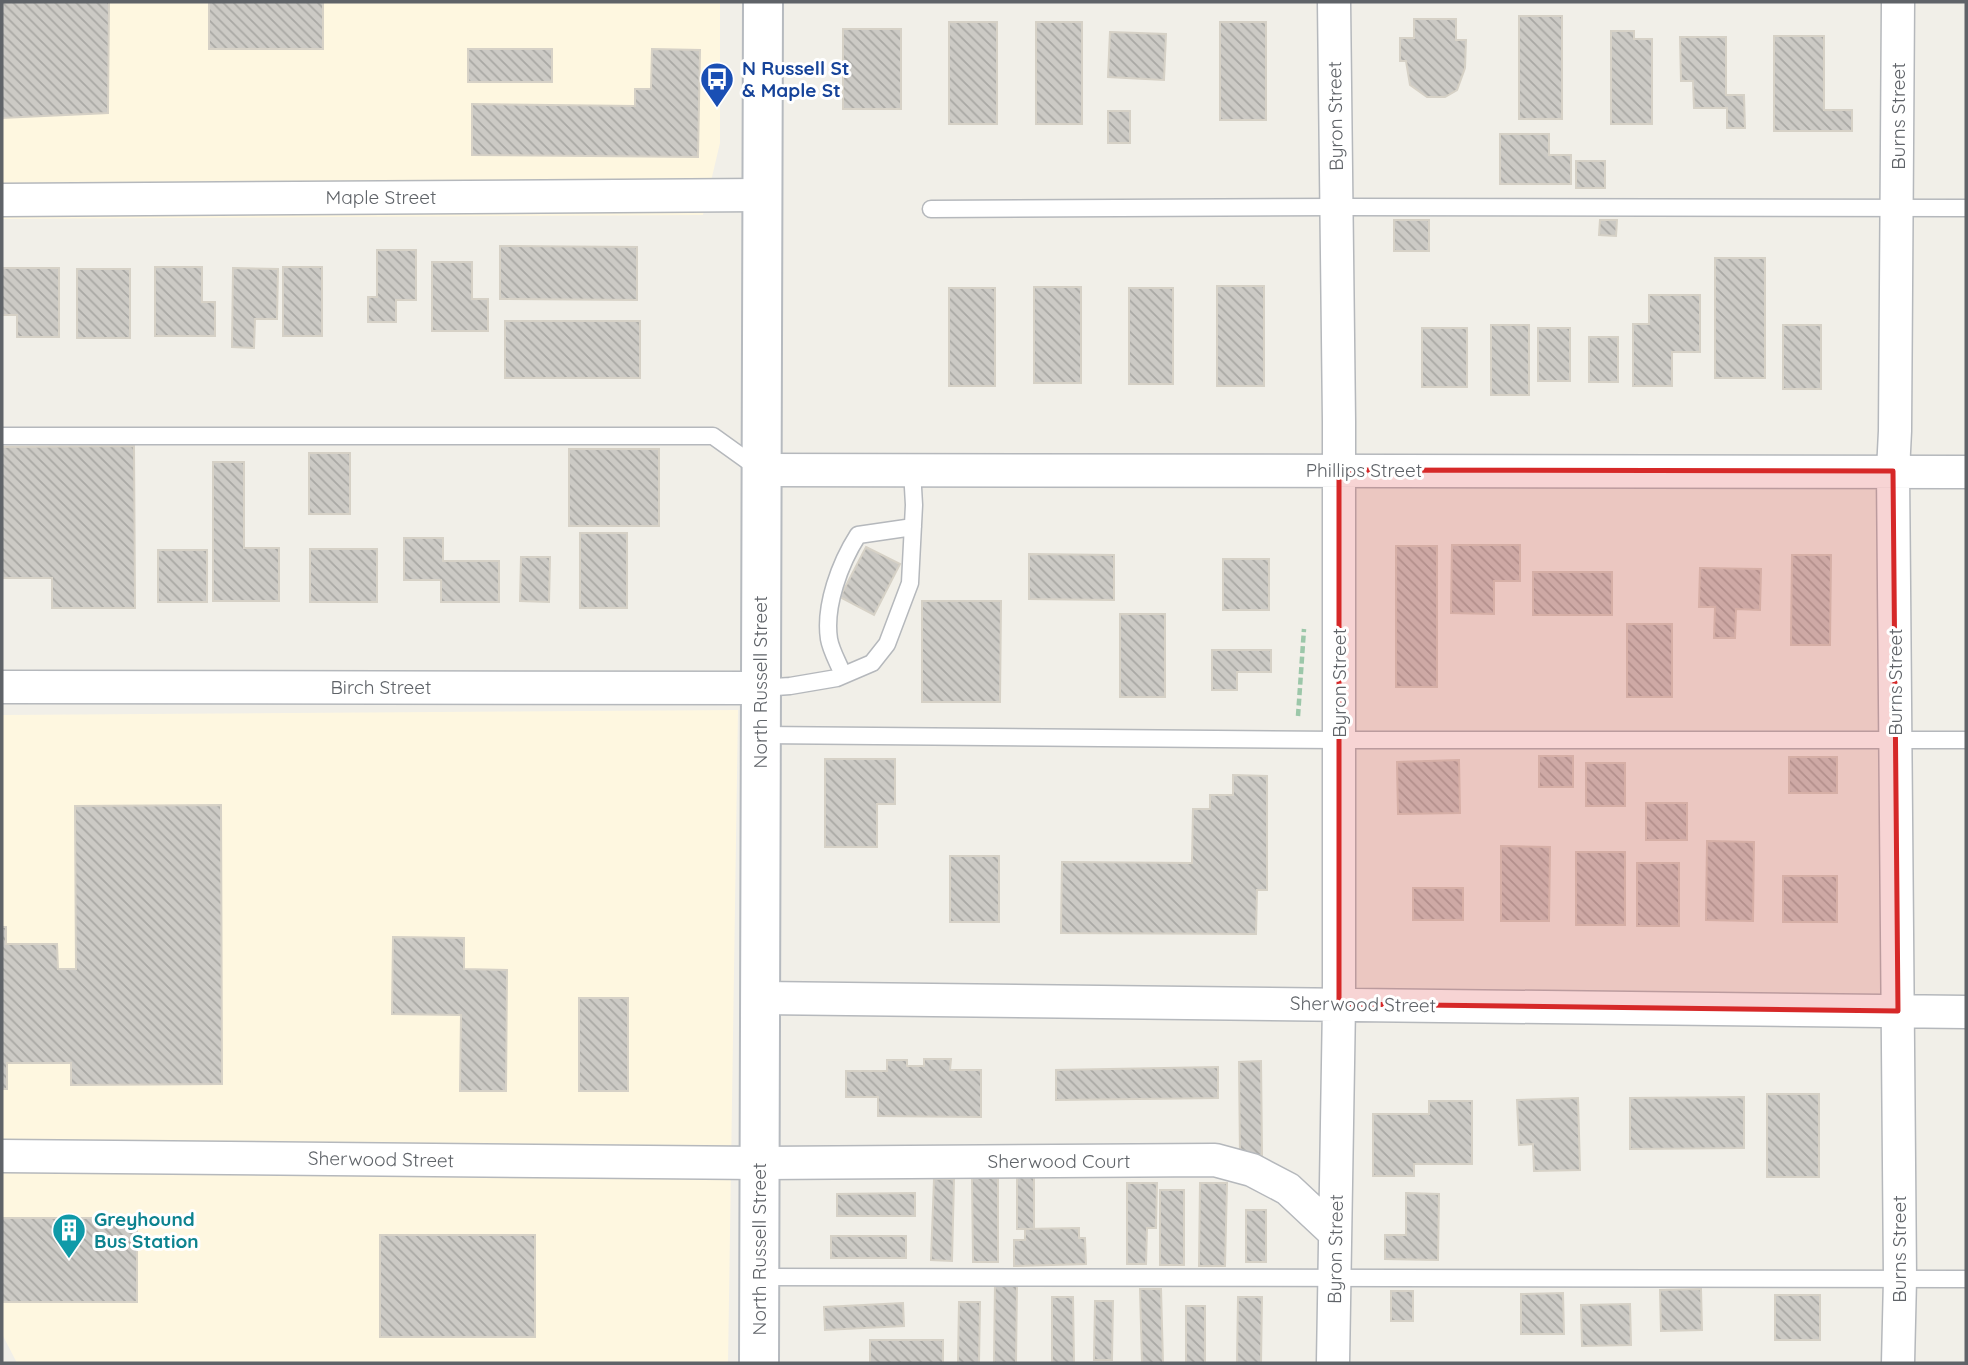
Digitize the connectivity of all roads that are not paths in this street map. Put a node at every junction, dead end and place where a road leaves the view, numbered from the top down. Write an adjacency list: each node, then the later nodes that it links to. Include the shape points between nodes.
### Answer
1 (763, 2): 4 (street, North Russell Street)
2 (1334, 2): 6 (street, Byron Street)
3 (1898, 2): 7 (street, Burns Street)
4 (761, 195): 5 (street, Maple Street); 11 (street, North Russell Street)
5 (2, 200)
6 (1336, 207): 7 (lane); 9 (lane); 13 (street, Byron Street)
7 (1897, 208): 8 (lane); 14 (street, Burns Street)
8 (1966, 208)
9 (931, 209)
10 (2, 436): 11 (lane, via 713,436)
11 (761, 470): 12 (street, Phillips Street); 19 (street, North Russell Street)
12 (912, 470): 13 (street, Phillips Street); 16 (lane)
13 (1339, 470): 14 (street, Phillips Street); 22 (street, Byron Street)
14 (1893, 471): 15 (street, Phillips Street); 21 (street, Burns Street)
15 (1966, 472)
16 (913, 527): 17 (lane, via 910,583 887,644 873,663); 17 (lane, via 858,536 846,555 830,607 829,640)
17 (843, 675): 19 (lane)
18 (2, 687): 19 (street, Birch Street)
19 (760, 688): 20 (street, North Russell Street)
20 (760, 736): 22 (lane); 24 (street, North Russell Street)
21 (1895, 739): 22 (lane); 23 (lane); 26 (street, Burns Street)
22 (1339, 740): 25 (street, Byron Street)
23 (1966, 740)
24 (759, 998): 25 (street, Sherwood Street); 29 (street, North Russell Street)
25 (1339, 1004): 26 (street, Sherwood Street); 30 (street, Byron Street)
26 (1898, 1011): 27 (street, Sherwood Street); 33 (street, Burns Street)
27 (1966, 1012)
28 (2, 1156): 29 (street, Sherwood Street)
29 (760, 1163): 30 (street, Sherwood Court, via 1215,1160 1252,1170 1288,1189); 31 (street, North Russell Street)
30 (1335, 1233): 32 (street, Byron Street)
31 (759, 1277): 32 (lane); 35 (street, North Russell Street)
32 (1334, 1277): 33 (lane); 36 (street, Byron Street)
33 (1900, 1279): 34 (lane); 37 (street, Burns Street)
34 (1966, 1279)
35 (759, 1363)
36 (1333, 1363)
37 (1899, 1363)

